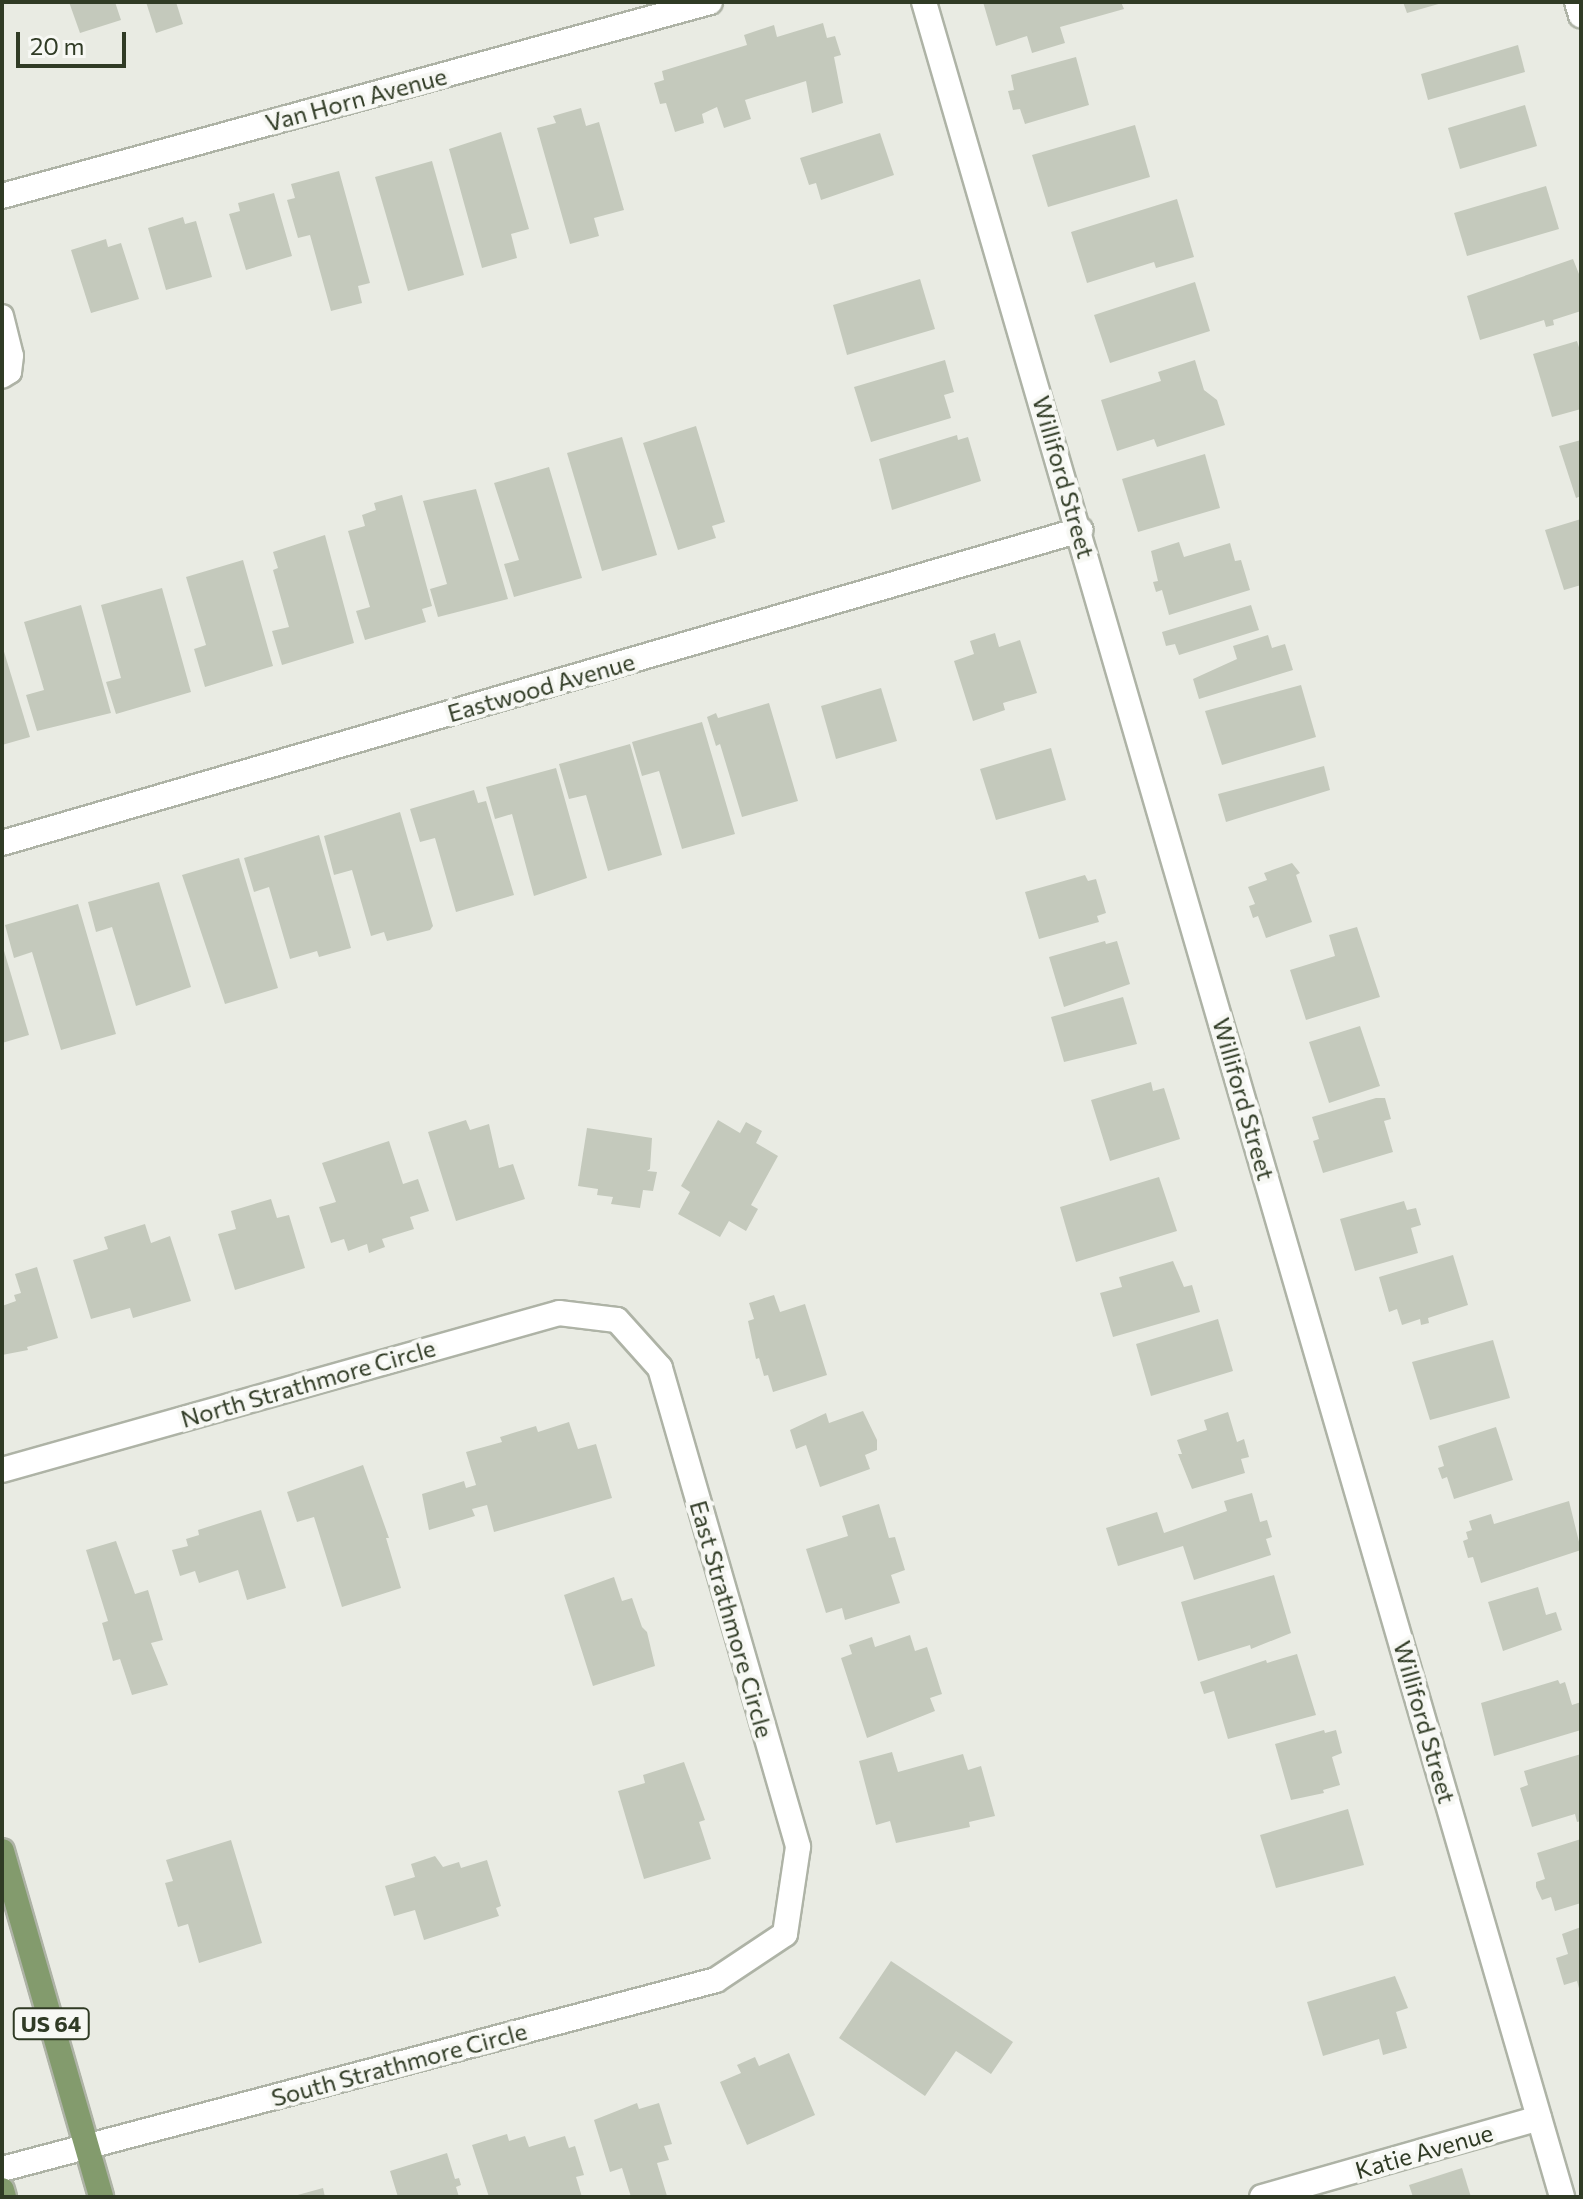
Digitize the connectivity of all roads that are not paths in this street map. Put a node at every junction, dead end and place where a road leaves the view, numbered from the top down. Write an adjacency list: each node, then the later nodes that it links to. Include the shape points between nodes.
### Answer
1 (710, 2): 5 (street, Van Horn Avenue)
2 (924, 2): 8 (street, Williford Street)
3 (1577, 2): 4 (street)
4 (1581, 15)
5 (2, 196)
6 (2, 316): 7 (lane, via 12,356 10,372)
7 (2, 377)
8 (1080, 530): 9 (street, Eastwood Avenue); 14 (street, Williford Street)
9 (2, 843)
10 (617, 1320): 11 (street, North Strathmore Circle, via 559,1313); 13 (street, East Strathmore Circle, via 660,1368 798,1847)
11 (2, 1470)
12 (2, 1851): 15 (main road, US 64)
13 (785, 1934): 15 (street, South Strathmore Circle, via 716,1980)
14 (1539, 2118): 20 (street, Katie Avenue); 21 (street, Williford Street)
15 (86, 2147): 16 (street, South Strathmore Circle); 19 (main road, US 64)
16 (2, 2169)
17 (2, 2190): 18 (main road)
18 (4, 2197)
19 (101, 2197)
20 (1262, 2197)
21 (1562, 2197)

